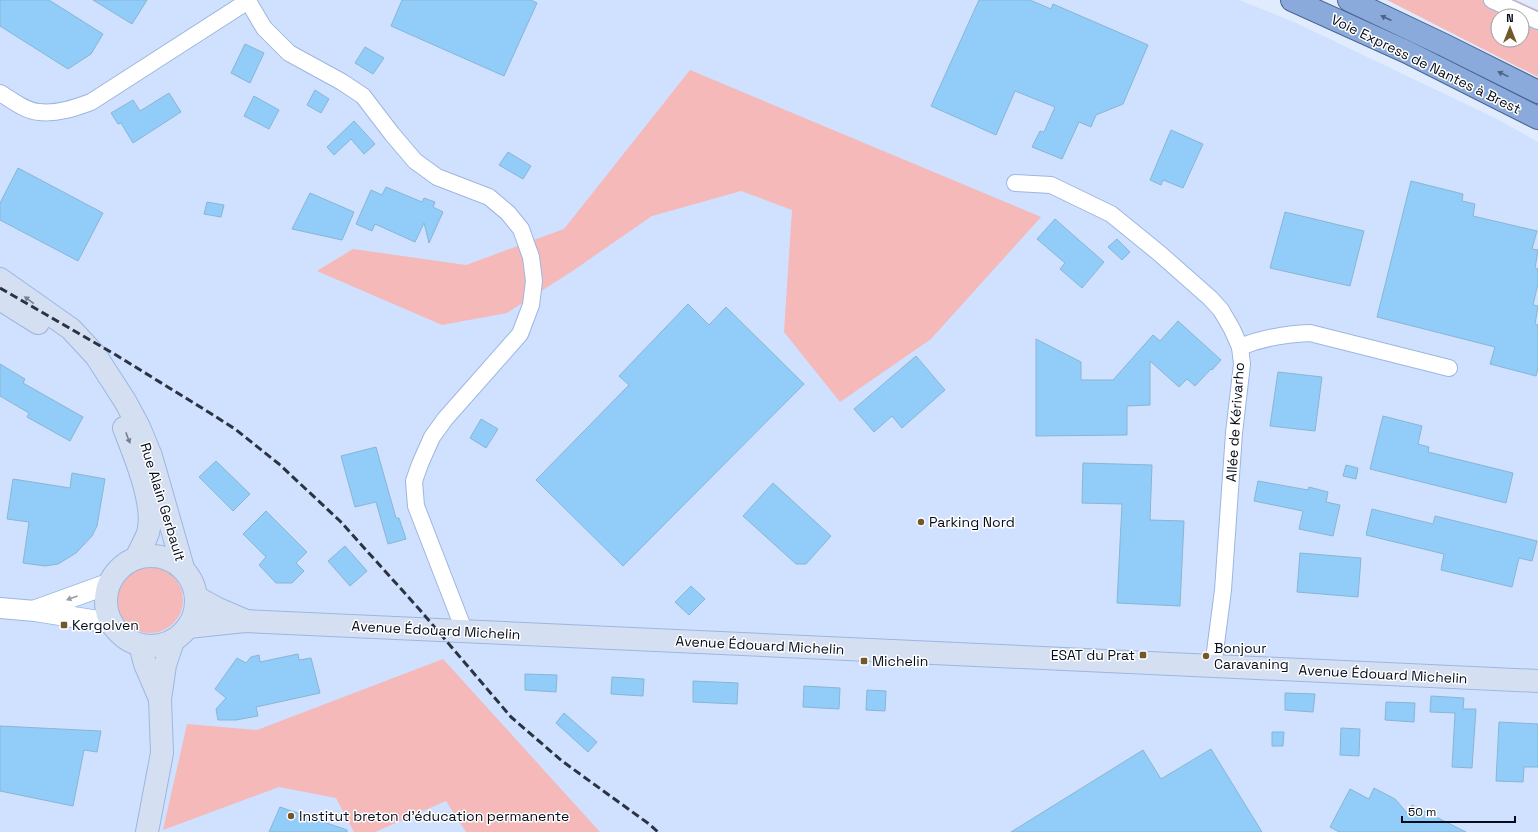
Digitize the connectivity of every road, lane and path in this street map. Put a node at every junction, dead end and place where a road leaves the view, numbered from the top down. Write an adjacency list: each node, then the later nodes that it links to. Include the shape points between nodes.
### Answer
1 (1292, 0): 8 (highway, Voie Express de Nantes à Brest, via 1407,52)
2 (1349, 0): 6 (highway, Voie Express de Nantes à Brest, one-way to 2)
3 (1492, 0): 5 (street)
4 (249, 1): 7 (street, via 91,102 70,110 39,112 19,105); 22 (street, via 264,28 288,53 363,96 415,161 437,177 489,198 508,213 522,229 531,256 534,281 531,304 520,334 432,437 414,481 416,506)
5 (1538, 21)
6 (1538, 92)
7 (0, 93)
8 (1538, 118)
9 (1015, 183): 12 (street, Allée de Kérivarho, via 1052,185 1111,214 1210,298 1221,310)
10 (0, 279): 15 (main road, Rue Alain Gerbault, one-way to 10, via 151,456 125,401 96,356 71,329)
11 (0, 299): 14 (main road, Rue Alain Gerbault, one-way to 14, via 48,329 68,346 98,378 114,408 132,449 150,510 148,533)
12 (1240, 347): 13 (street, via 1288,334 1310,333); 25 (street, Allée de Kérivarho, via 1242,364 1234,433 1223,590)
13 (1449, 368)
14 (136, 558): 15 (main road, via 161,557); 16 (main road, via 119,568)
15 (183, 568): 17 (main road, via 194,586)
16 (108, 584): 19 (street, one-way to 19); 21 (main road, via 105,597 106,611)
17 (196, 597): 20 (main road, Avenue Édouard Michelin); 23 (main road, via 195,613)
18 (0, 608): 19 (street)
19 (35, 611): 21 (street)
20 (245, 621): 22 (main road, Avenue Édouard Michelin); 23 (main road, Avenue Édouard Michelin)
21 (111, 623): 24 (main road, via 128,641)
22 (464, 630): 25 (main road, Avenue Édouard Michelin)
23 (181, 634): 24 (main road, via 163,645); 27 (main road, via 165,665)
24 (140, 645): 27 (main road)
25 (1213, 667): 26 (main road, Avenue Édouard Michelin)
26 (1538, 681)
27 (160, 699): 28 (main road, via 162,753)
28 (147, 832)

